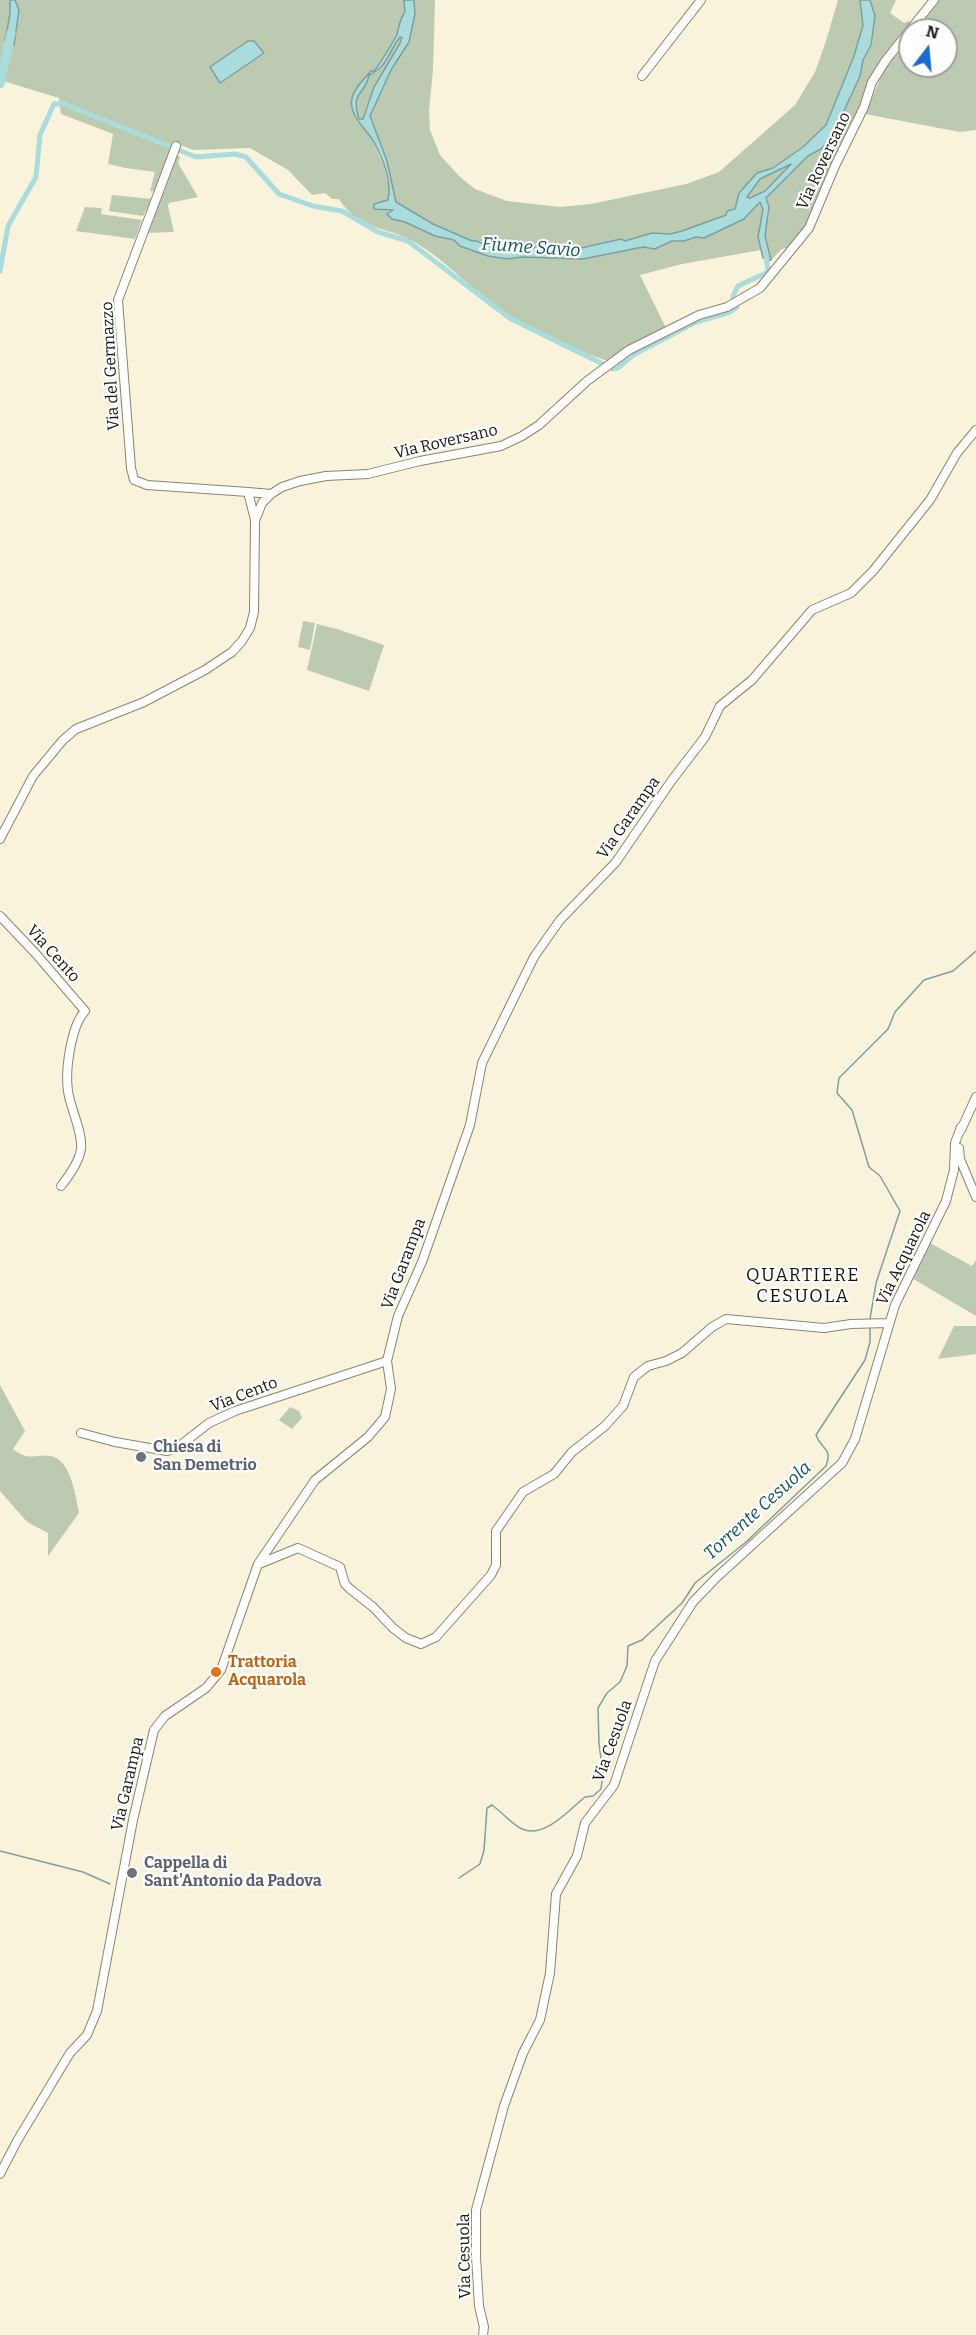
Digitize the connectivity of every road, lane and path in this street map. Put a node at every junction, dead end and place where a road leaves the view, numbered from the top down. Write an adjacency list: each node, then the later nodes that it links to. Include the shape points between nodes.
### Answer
1 (701, 0): 3 (street)
2 (934, 0): 7 (street, Via Roversano, via 872,82 808,228 769,280 727,307 699,315 629,350 539,424 501,446 368,474 300,481)
3 (642, 76)
4 (175, 149): 6 (street, Via del Germazzo, via 118,300 131,468 134,480 147,485)
5 (976, 430): 16 (street, Via Garampa, via 957,453 930,500 873,571 851,593 812,610 752,680 720,706 705,737 616,862 560,920 534,957 482,1063 470,1125 422,1262 398,1316)
6 (248, 492): 7 (street, Via del Germazzo); 8 (street)
7 (271, 494): 8 (street, via 262,503)
8 (255, 521): 9 (street, via 254,612 242,641 205,670 144,702 76,729 33,776)
9 (0, 839)
10 (0, 916): 13 (street, Via Cento, via 85,1011 77,1023 68,1069 68,1090 81,1149)
11 (976, 1097): 12 (street)
12 (961, 1127): 14 (street, via 960,1159); 15 (street, Via Acquarola, via 946,1202)
13 (61, 1186)
14 (976, 1197)
15 (888, 1323): 18 (street, Via Acquarola, via 824,1328 726,1319 682,1353 648,1366 634,1377 623,1406 605,1426 572,1452 554,1474 523,1492 496,1531 496,1565 491,1575 428,1642 421,1644 393,1628 345,1584 340,1567 332,1562 298,1548); 20 (street, Via Cesuola, via 849,1452 842,1463 693,1602 655,1661 614,1785 585,1823 577,1856 560,1884 554,1904 550,1973 540,2020 504,2106 476,2210)
16 (387, 1361): 17 (street, Via Cento, via 235,1411 167,1451); 18 (street, Via Garampa, via 391,1389 386,1417 368,1437 315,1480)
17 (81, 1432)
18 (258, 1564): 19 (street, Via Garampa, via 221,1670 206,1689 165,1716 154,1730 97,2011 87,2035 70,2052)
19 (0, 2174)
20 (483, 2335)

